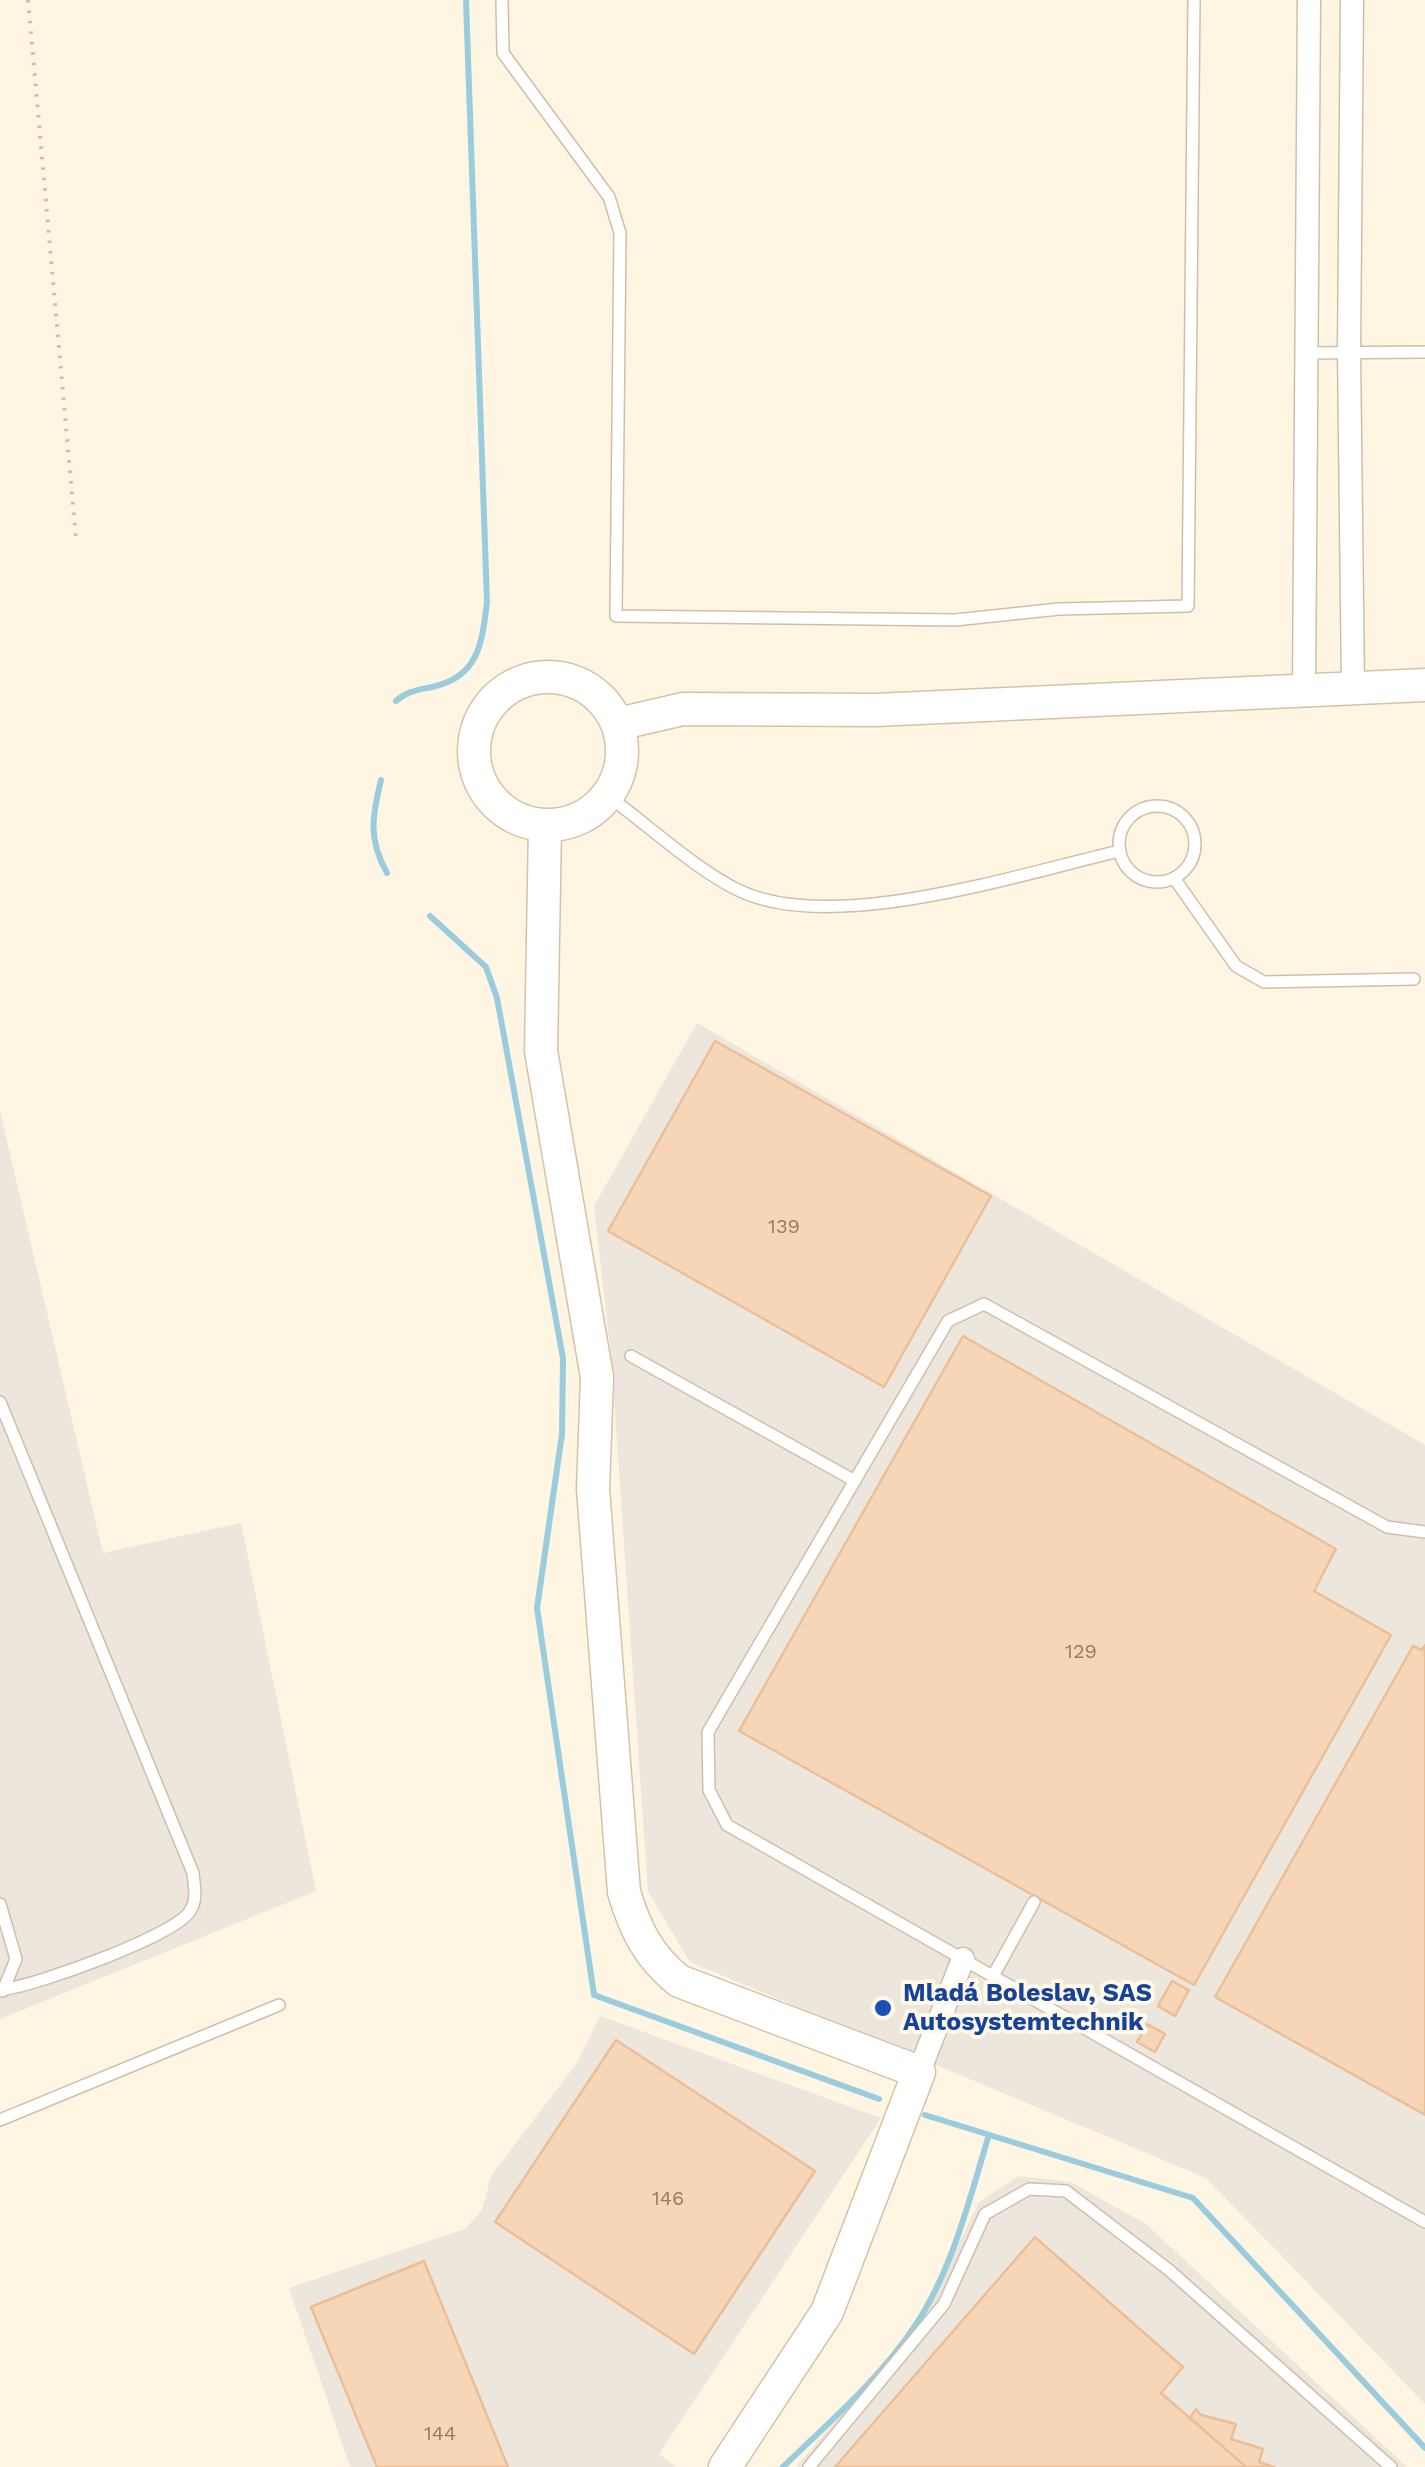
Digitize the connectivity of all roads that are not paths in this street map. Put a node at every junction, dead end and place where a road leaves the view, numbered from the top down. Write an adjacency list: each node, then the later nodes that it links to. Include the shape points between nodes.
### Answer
1 (502, 0): 2 (lane, via 504,54 609,197 620,233 616,616 955,620 1059,608 1188,606)
2 (1194, 0)
3 (1309, 0): 5 (street)
4 (1352, 0): 6 (street)
5 (1306, 352): 6 (lane); 10 (street)
6 (1349, 352): 7 (lane); 9 (street)
7 (1425, 352)
8 (1425, 685): 9 (street)
9 (1353, 687): 10 (street)
10 (1304, 689): 11 (street, via 875,710 683,709)
11 (618, 724): 12 (street, via 623,749); 13 (street, via 589,689 546,676 511,687 484,712 475,734 481,785 511,816)
12 (608, 796): 13 (street, via 591,813); 14 (lane, via 737,890 814,909 866,907)
13 (545, 826): 27 (street, via 540,1051 597,1378 592,1489 624,1892 643,1943 679,1980)
14 (1120, 851): 15 (lane, via 1143,880); 15 (lane, via 1130,818 1152,807 1176,812 1195,842 1188,866)
15 (1174, 878): 16 (lane, via 1236,966 1264,982)
16 (1414, 980)
17 (631, 1356): 19 (lane)
18 (0, 1402): 25 (lane, via 193,1873 196,1896 191,1910 167,1930)
19 (855, 1481): 20 (lane, via 948,1321 984,1304 1388,1527); 23 (lane, via 708,1732 708,1790 727,1825)
20 (1425, 1532)
21 (1034, 1902): 24 (lane)
22 (0, 1904): 25 (lane, via 16,1959)
23 (963, 1958): 24 (lane); 27 (street)
24 (994, 1976): 29 (lane)
25 (3, 1991)
26 (279, 2005): 28 (lane)
27 (919, 2072): 30 (street, via 827,2312)
28 (0, 2120)
29 (1425, 2222)
30 (725, 2467)
31 (809, 2467): 32 (lane, via 944,2304 986,2214 1029,2190 1066,2191 1169,2270)
32 (1391, 2467)

